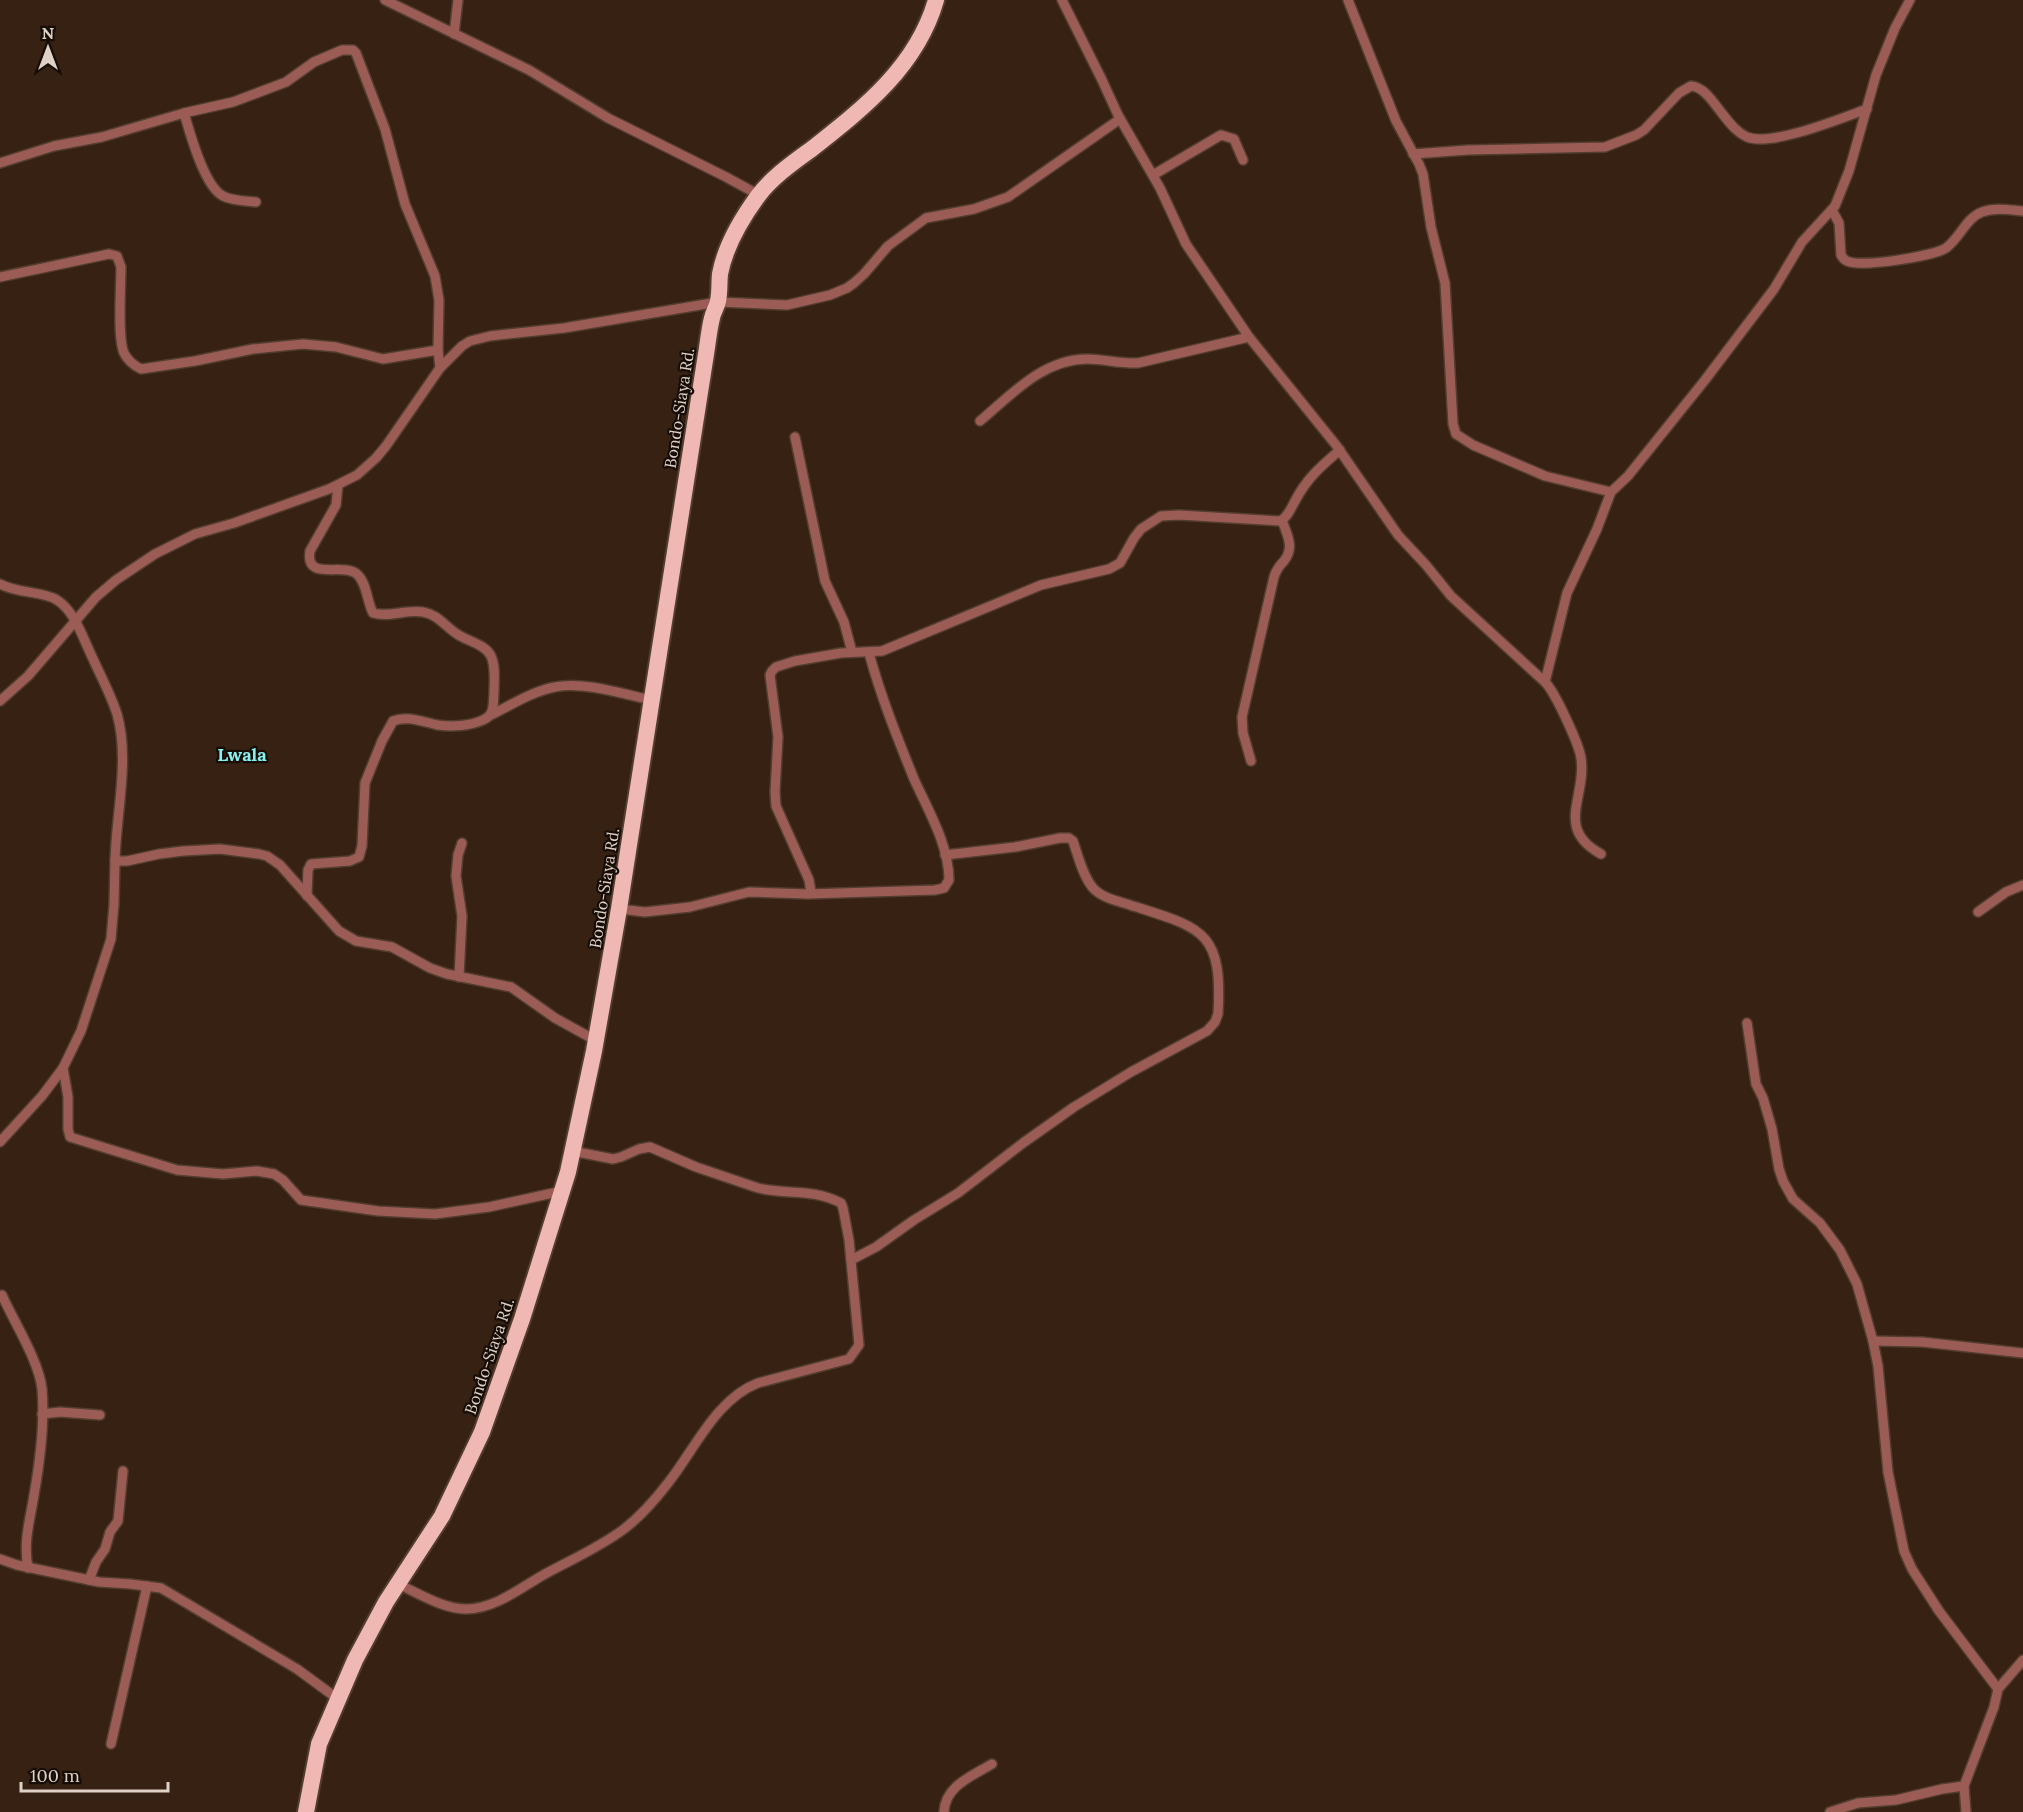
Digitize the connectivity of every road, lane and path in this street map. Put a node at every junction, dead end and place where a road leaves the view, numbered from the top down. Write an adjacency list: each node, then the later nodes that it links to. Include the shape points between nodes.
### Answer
1 (385, 0): 7 (street)
2 (458, 0): 7 (street)
3 (936, 0): 15 (highway, Bondo-Siaya Rd., via 915,48 887,84)
4 (1062, 0): 10 (street)
5 (1348, 0): 11 (street, via 1396,122)
6 (1910, 0): 8 (street, via 1882,58)
7 (454, 34): 15 (street, via 529,70 608,118)
8 (1867, 109): 11 (street, via 1790,134 1750,138 1734,128 1702,90 1691,86 1679,93 1644,130 1605,147); 17 (street)
9 (184, 112): 13 (street); 16 (street, via 197,156 217,191 235,200); 22 (street, via 247,98 286,82 314,62 342,50 353,50 385,129 405,204 435,276 439,300)
10 (1120, 119): 14 (street); 20 (street, via 1008,197 926,218 888,246 847,288 787,305)
11 (1413, 154): 28 (street, via 1423,174 1443,273 1456,434 1545,476)
12 (1243, 160): 14 (street, via 1234,140 1221,135)
13 (0, 163)
14 (1153, 175): 21 (street, via 1186,244)
15 (759, 195): 20 (highway, Bondo-Siaya Rd., via 727,253 720,273)
16 (256, 202)
17 (1832, 210): 18 (street, via 1839,223 1841,255 1856,263 1932,254 1947,248 1981,212); 28 (street, via 1802,242 1774,289 1705,380)
18 (2023, 211)
19 (0, 277): 22 (street, via 117,256 121,267 121,342 128,360 141,369 303,344 336,347 383,359)
20 (718, 302): 23 (street, via 477,338 462,346); 35 (highway, Bondo-Siaya Rd., via 705,354)
21 (1249, 337): 24 (street, via 1138,363 1085,359 1062,363 1035,376); 26 (street)
22 (438, 350): 23 (street)
23 (440, 368): 27 (street, via 376,458)
24 (980, 422)
25 (795, 437): 32 (street, via 825,581 844,622)
26 (1340, 450): 29 (street, via 1312,475); 34 (street, via 1388,522 1451,596)
27 (338, 485): 31 (street, via 180,541 108,586); 37 (street, via 336,505 309,551 311,564 358,575 373,613 426,612 485,649 493,665)
28 (1611, 492): 34 (street, via 1567,593)
29 (1282, 520): 33 (street, via 1161,516 1141,529 1116,567 1041,585 893,648); 38 (street, via 1290,552 1274,577 1242,717)
30 (0, 584): 31 (street, via 13,591 53,598 63,604)
31 (75, 621): 36 (street, via 28,676); 42 (street, via 118,716 122,763)
32 (852, 652): 33 (street); 44 (street, via 795,660 770,675 778,737 776,806 809,880)
33 (869, 653): 41 (street, via 885,709)
34 (1545, 682): 40 (street, via 1556,697 1581,755 1578,833 1588,847)
35 (651, 700): 37 (street, via 565,685 548,688); 46 (highway, Bondo-Siaya Rd.)
36 (0, 701)
37 (491, 715): 45 (street, via 478,722 445,726 404,719 393,721 365,783 359,857 311,864)
38 (1251, 761)
39 (462, 843): 48 (street, via 456,876 462,916)
40 (1601, 854)
41 (945, 855): 44 (street, via 950,880 944,888); 55 (street, via 1069,838 1089,882 1103,896 1179,921 1206,939 1217,962 1218,1014 1207,1031 1091,1096 958,1192)
42 (115, 861): 45 (street, via 183,851 252,852 275,860); 51 (street, via 111,939 87,1016)
43 (2023, 885): 47 (street)
44 (808, 894): 46 (street, via 749,892 690,907 645,912)
45 (307, 896): 48 (street, via 351,939 392,947 438,971)
46 (619, 909): 50 (highway, Bondo-Siaya Rd.)
47 (1978, 912)
48 (459, 976): 50 (street, via 515,989)
49 (1747, 1023): 57 (street, via 1756,1084 1772,1129 1783,1181 1793,1199 1820,1223 1840,1250 1857,1284)
50 (595, 1040): 53 (highway, Bondo-Siaya Rd.)
51 (63, 1068): 52 (street); 54 (street, via 70,1137 177,1170 268,1172 279,1176 301,1200 405,1214 459,1212)
52 (0, 1142)
53 (572, 1151): 54 (highway, Bondo-Siaya Rd.); 55 (street, via 613,1159 650,1147 758,1188 810,1192 833,1199 843,1208)
54 (562, 1191): 65 (highway, Bondo-Siaya Rd., via 482,1432 450,1502)
55 (851, 1260): 65 (street, via 859,1345 854,1355 833,1365 747,1387 736,1395 657,1497 623,1530 512,1594 480,1607 456,1608)
56 (2, 1295): 59 (street, via 40,1378)
57 (1873, 1341): 58 (street); 68 (street, via 1888,1472 1905,1551 1939,1611)
58 (2023, 1353)
59 (42, 1414): 60 (street); 63 (street, via 26,1539)
60 (100, 1415)
61 (123, 1471): 64 (street, via 118,1521)
62 (0, 1559): 63 (street)
63 (28, 1568): 64 (street)
64 (89, 1580): 66 (street)
65 (398, 1584): 69 (highway, Bondo-Siaya Rd., via 366,1638)
66 (147, 1586): 69 (street, via 170,1592 297,1669); 70 (street)
67 (2023, 1660): 68 (street)
68 (1998, 1689): 72 (street)
69 (338, 1699): 73 (highway, Bondo-Siaya Rd., via 320,1744)
70 (111, 1744)
71 (992, 1764): 74 (street, via 954,1787 944,1802)
72 (1964, 1786): 75 (street, via 1896,1800 1858,1803); 76 (street)
73 (306, 1812)
74 (944, 1812)
75 (1830, 1812)
76 (1966, 1812)

